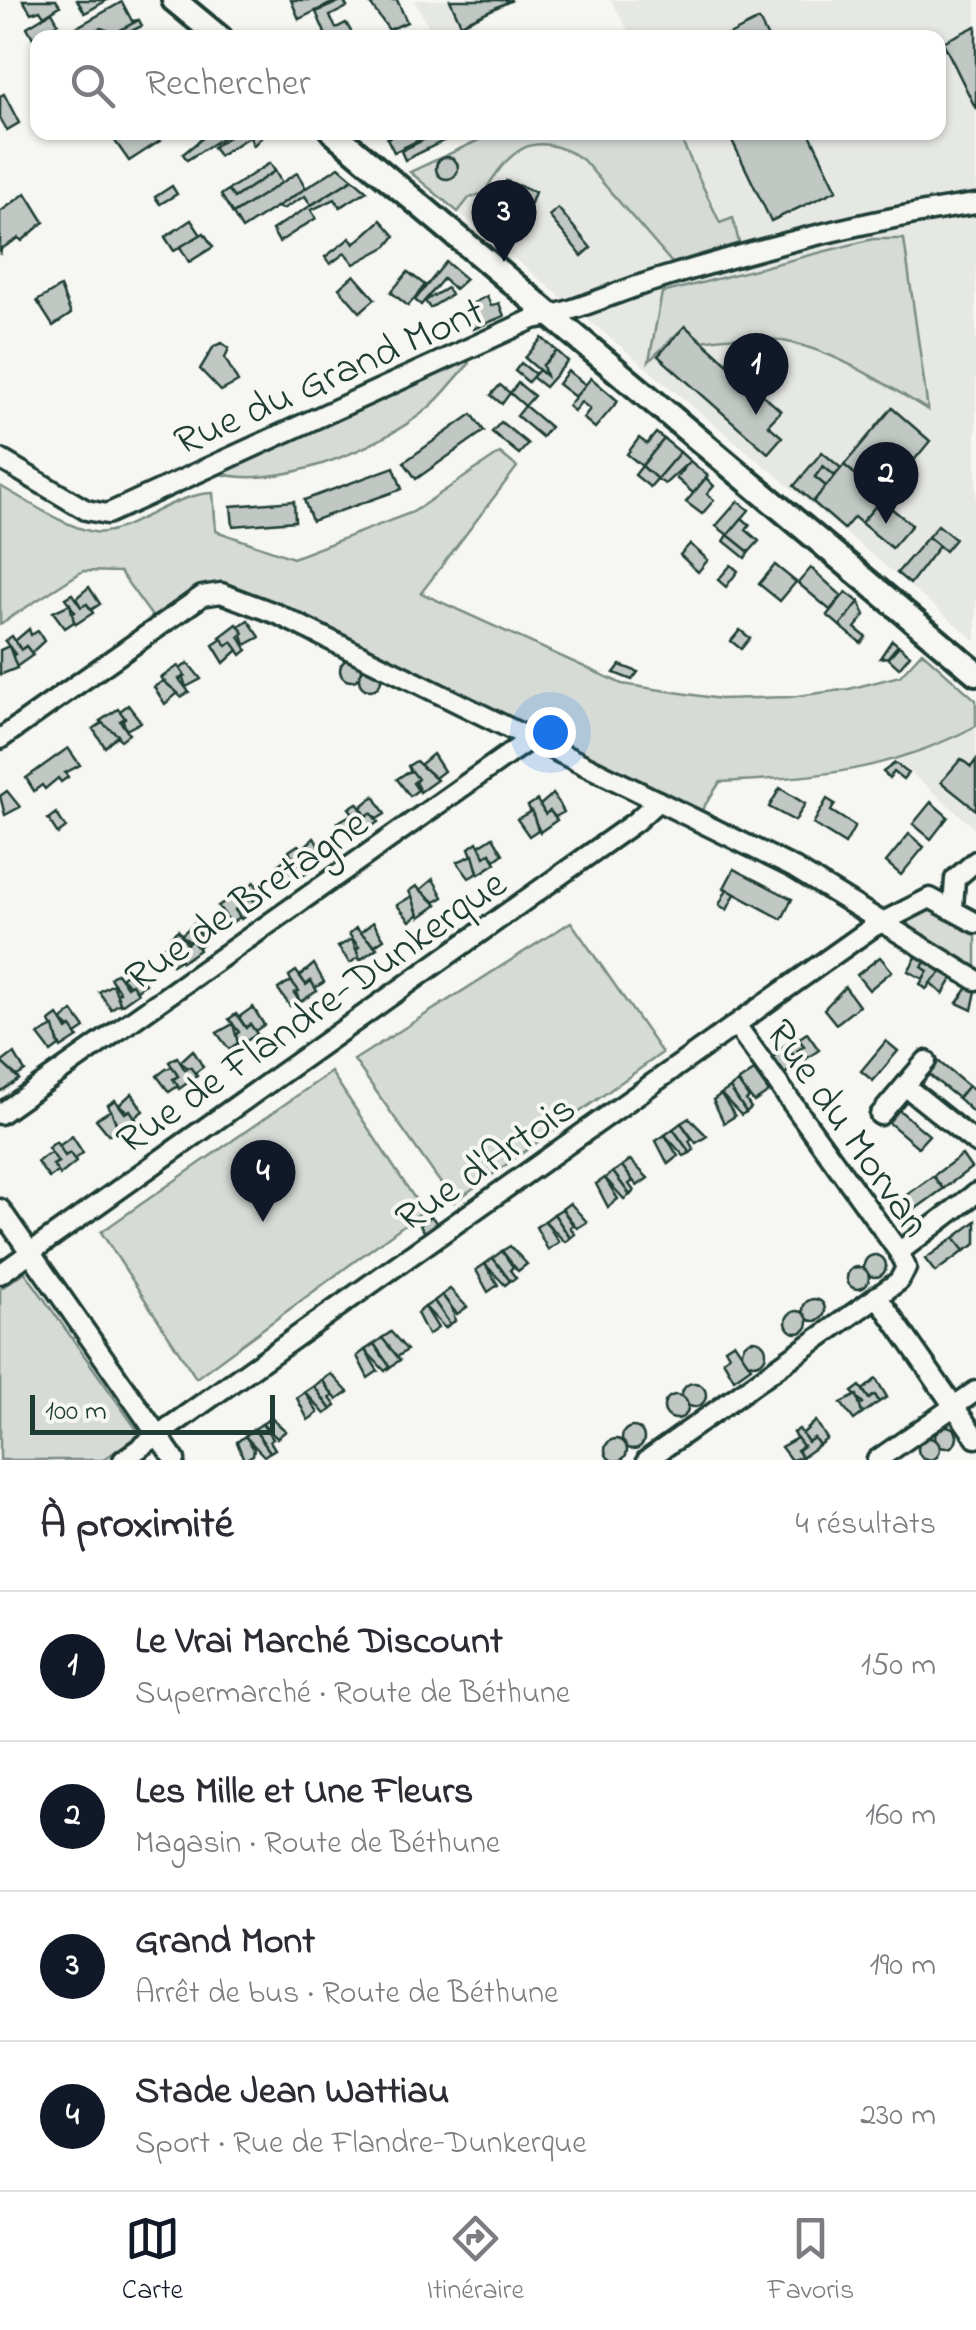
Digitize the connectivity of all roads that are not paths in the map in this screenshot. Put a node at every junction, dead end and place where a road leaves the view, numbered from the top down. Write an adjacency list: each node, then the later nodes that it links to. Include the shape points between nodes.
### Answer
1 (177, 0): 2 (main road)
2 (211, 30)
3 (342, 140): 5 (main road)
4 (976, 204): 5 (street, Rue du Grand Mont, via 889,217 756,251)
5 (551, 316): 6 (street, Rue du Grand Mont, via 117,510 86,510); 7 (main road)
6 (0, 460)
7 (976, 673)
8 (0, 739): 9 (street, via 202,596 233,596)
9 (530, 739): 10 (street); 19 (street, Rue de Bretagne)
10 (658, 801): 13 (street); 24 (street, Rue de Flandre-Dunkerque)
11 (976, 860): 12 (street, via 955,879)
12 (953, 908): 13 (street, Rue d'Artois, via 924,898); 14 (street)
13 (886, 921): 15 (street); 16 (street, Rue d'Artois)
14 (976, 923)
15 (976, 980)
16 (736, 1025): 25 (street, Rue du Morvan); 30 (street, Rue d'Artois)
17 (926, 1061): 18 (street)
18 (905, 1086): 20 (street); 21 (street)
19 (0, 1114)
20 (880, 1114)
21 (976, 1143)
22 (976, 1193): 25 (street)
23 (0, 1209): 24 (street)
24 (30, 1252): 26 (street, Rue de Flandre-Dunkerque); 30 (street)
25 (902, 1260): 27 (street, via 899,1281)
26 (0, 1274)
27 (878, 1296): 29 (street); 34 (street)
28 (976, 1392): 29 (street)
29 (952, 1406): 31 (street); 35 (street)
30 (158, 1436): 32 (street, Rue d'Artois); 33 (street)
31 (976, 1438)
32 (123, 1460)
33 (175, 1460)
34 (646, 1460)
35 (877, 1460)

